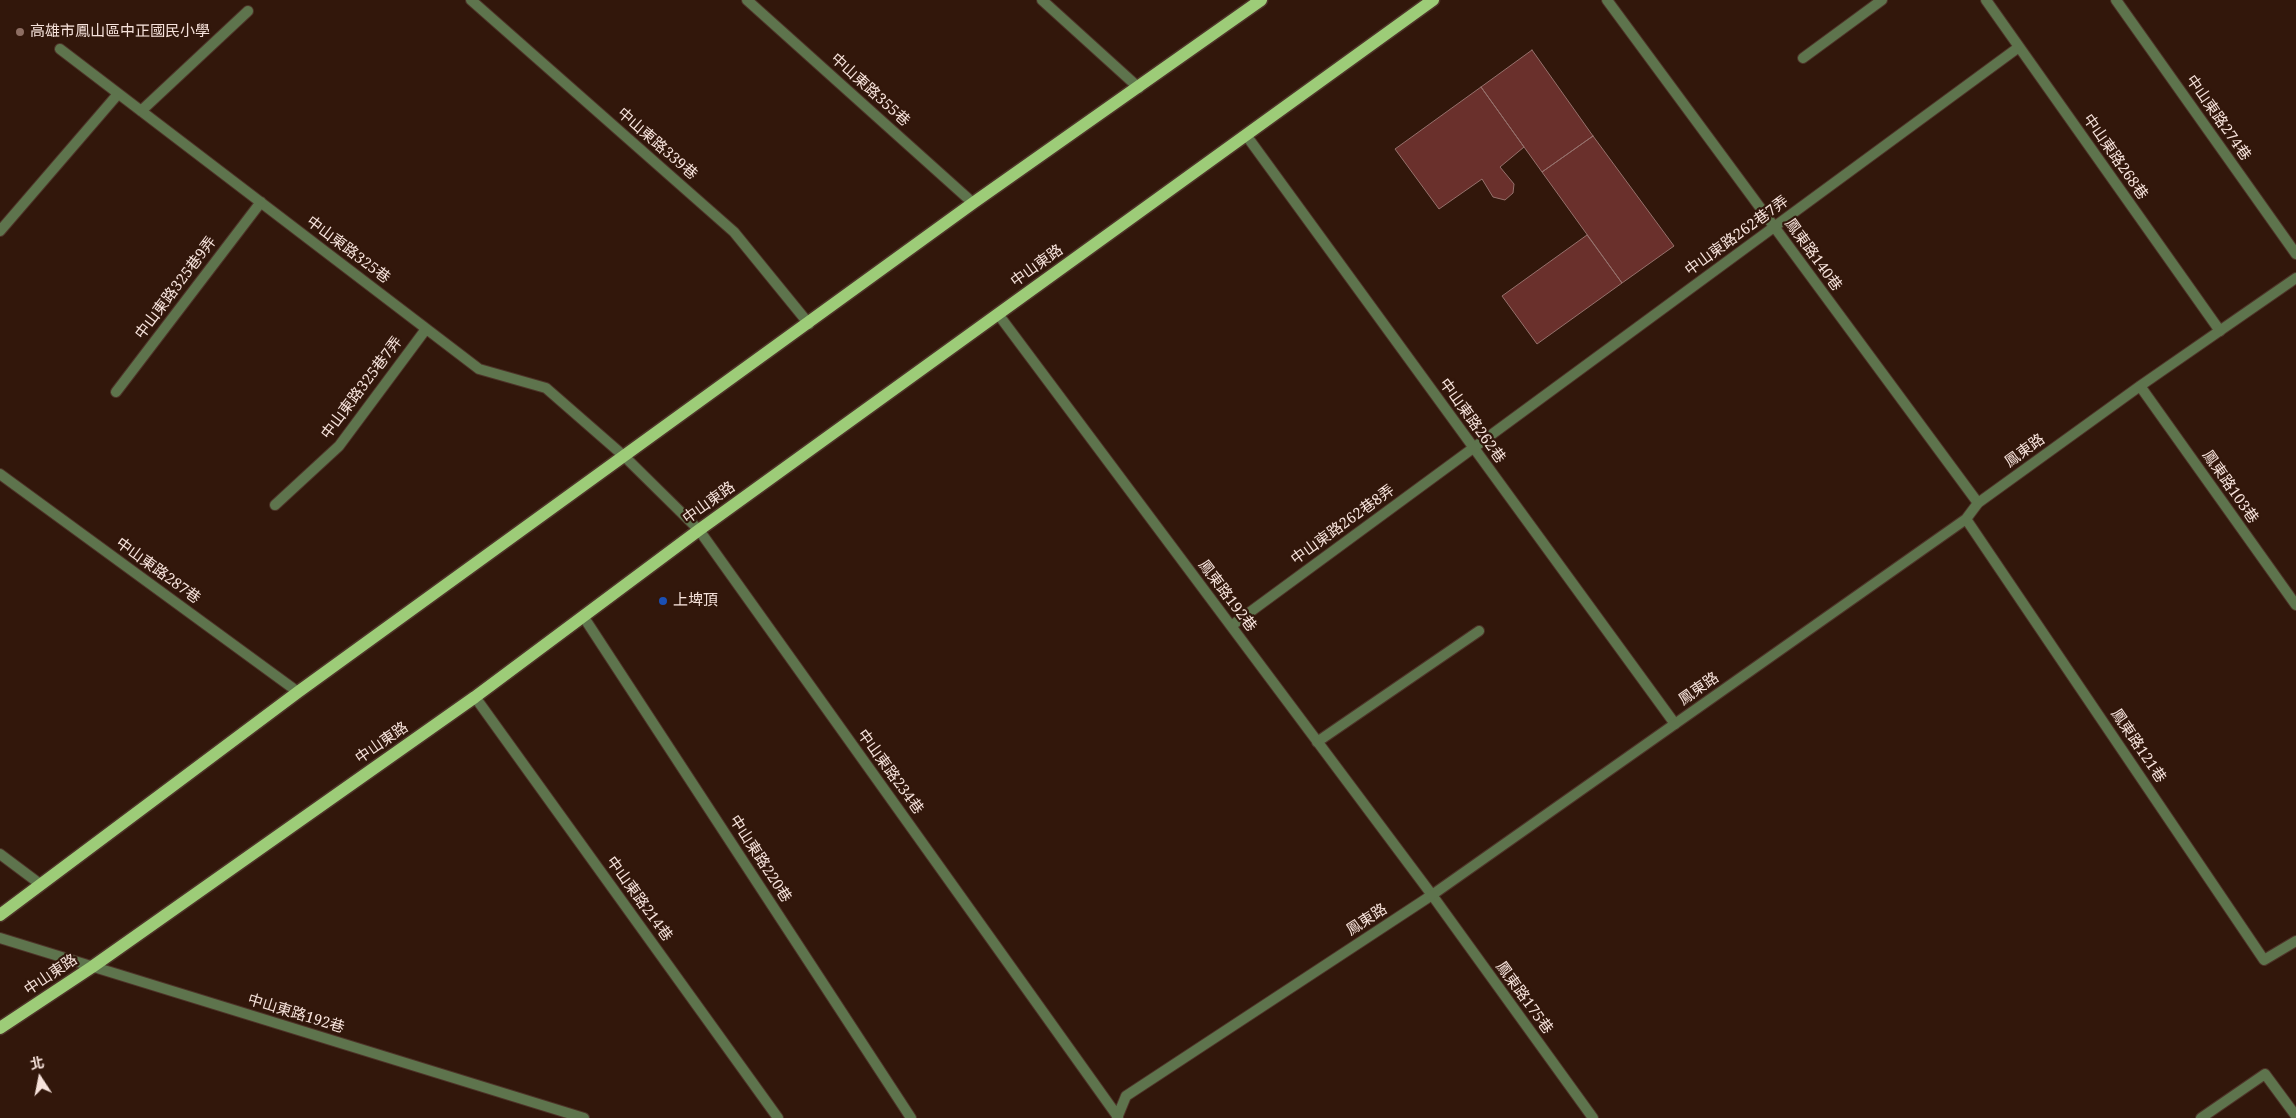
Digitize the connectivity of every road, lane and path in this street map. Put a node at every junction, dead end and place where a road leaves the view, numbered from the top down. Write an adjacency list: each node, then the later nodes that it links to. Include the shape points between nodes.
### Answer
1 (471, 0): 25 (street, 中山東路339巷, via 734,232)
2 (747, 0): 19 (street, 中山東路355巷)
3 (1042, 0): 14 (street)
4 (1262, 0): 14 (main road)
5 (1433, 0): 17 (main road, 中山東路)
6 (1607, 0): 20 (street, 鳳東路140巷)
7 (1882, 0): 13 (street)
8 (1986, 0): 11 (street, 中山東路268巷)
9 (2116, 0): 22 (street, 中山東路274巷)
10 (248, 11): 16 (street)
11 (2019, 47): 20 (street, 中山東路262巷7弄); 27 (street, 中山東路268巷)
12 (60, 49): 15 (street, 中山東路325巷)
13 (1803, 58)
14 (1139, 88): 19 (main road)
15 (118, 94): 16 (street, 中山東路325巷); 21 (street)
16 (141, 111): 18 (street, 中山東路325巷)
17 (1246, 135): 24 (main road, 中山東路); 30 (street, 中山東路262巷)
18 (261, 202): 26 (street, 中山東路325巷); 29 (street, 中山東路325巷9弄)
19 (973, 203): 25 (main road)
20 (1774, 227): 30 (street, 中山東路262巷7弄); 33 (street, 鳳東路140巷)
21 (0, 231)
22 (2296, 254)
23 (2296, 278): 27 (street, 鳳東路)
24 (998, 314): 36 (main road, 中山東路); 39 (street, 鳳東路192巷)
25 (809, 324): 31 (main road)
26 (426, 329): 31 (street, 中山東路325巷, via 479,369 546,388); 34 (street, 中山東路325巷7弄, via 339,446)
27 (2220, 331): 28 (street, 鳳東路)
28 (2140, 386): 33 (street, 鳳東路); 37 (street, 鳳東路103巷)
29 (116, 392)
30 (1474, 449): 39 (street, 中山東路262巷8弄); 43 (street, 中山東路262巷)
31 (624, 457): 36 (street, 中山東路234巷); 41 (main road)
32 (0, 474): 41 (street, 中山東路287巷)
33 (1978, 503): 35 (street, 鳳東路)
34 (275, 505)
35 (1966, 519): 43 (street, 鳳東路); 50 (street, 鳳東路121巷, via 2264,960)
36 (699, 530): 38 (main road, 中山東路); 57 (street, 中山東路234巷)
37 (2296, 605)
38 (583, 616): 42 (main road, 中山東路); 56 (street, 中山東路220巷)
39 (1231, 626): 44 (street, 鳳東路192巷)
40 (1479, 631): 44 (street)
41 (298, 692): 46 (main road)
42 (475, 697): 51 (main road, 中山東路); 55 (street, 中山東路214巷)
43 (1675, 724): 47 (street, 鳳東路)
44 (1317, 742): 47 (street, 鳳東路192巷)
45 (0, 854): 46 (street)
46 (40, 884): 48 (main road)
47 (1432, 896): 57 (street, 鳳東路, via 1126,1096); 58 (street, 鳳東路175巷)
48 (0, 915)
49 (0, 938): 51 (street, 中山東路192巷)
50 (2296, 941)
51 (92, 967): 52 (main road, 中山東路); 54 (street, 中山東路192巷)
52 (0, 1028)
53 (2296, 1116): 59 (street, via 2265,1074)
54 (584, 1118)
55 (778, 1118)
56 (911, 1118)
57 (1117, 1118)
58 (1592, 1118)
59 (2201, 1118)

